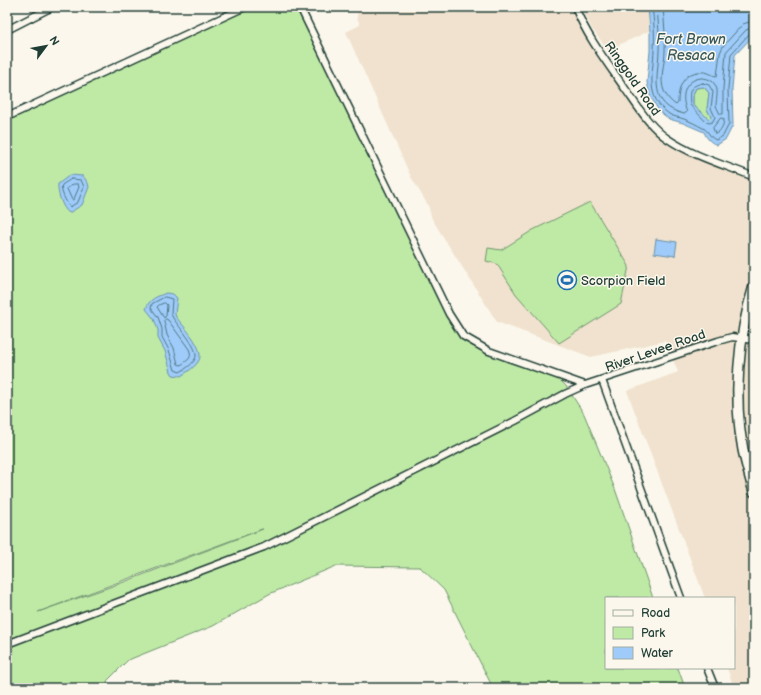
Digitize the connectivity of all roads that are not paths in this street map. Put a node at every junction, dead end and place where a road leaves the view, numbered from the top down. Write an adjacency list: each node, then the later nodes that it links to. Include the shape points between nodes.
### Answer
1 (52, 7): 5 (street)
2 (245, 7): 6 (street)
3 (300, 7): 12 (street, via 449,314 463,336 489,351)
4 (575, 7): 7 (street, Ringgold Road, via 583,26 657,130 679,146)
5 (7, 30)
6 (7, 117)
7 (754, 177)
8 (754, 286): 9 (main road)
9 (742, 337): 10 (street, River Levee Road); 11 (street, River Levee Road, via 718,340); 13 (main road, via 739,412 743,450)
10 (754, 340)
11 (602, 380): 12 (street, River Levee Road); 14 (street)
12 (585, 385): 15 (street, River Levee Road, via 264,547)
13 (754, 492)
14 (681, 597)
15 (7, 644)
16 (707, 669): 17 (street)
17 (715, 688)

